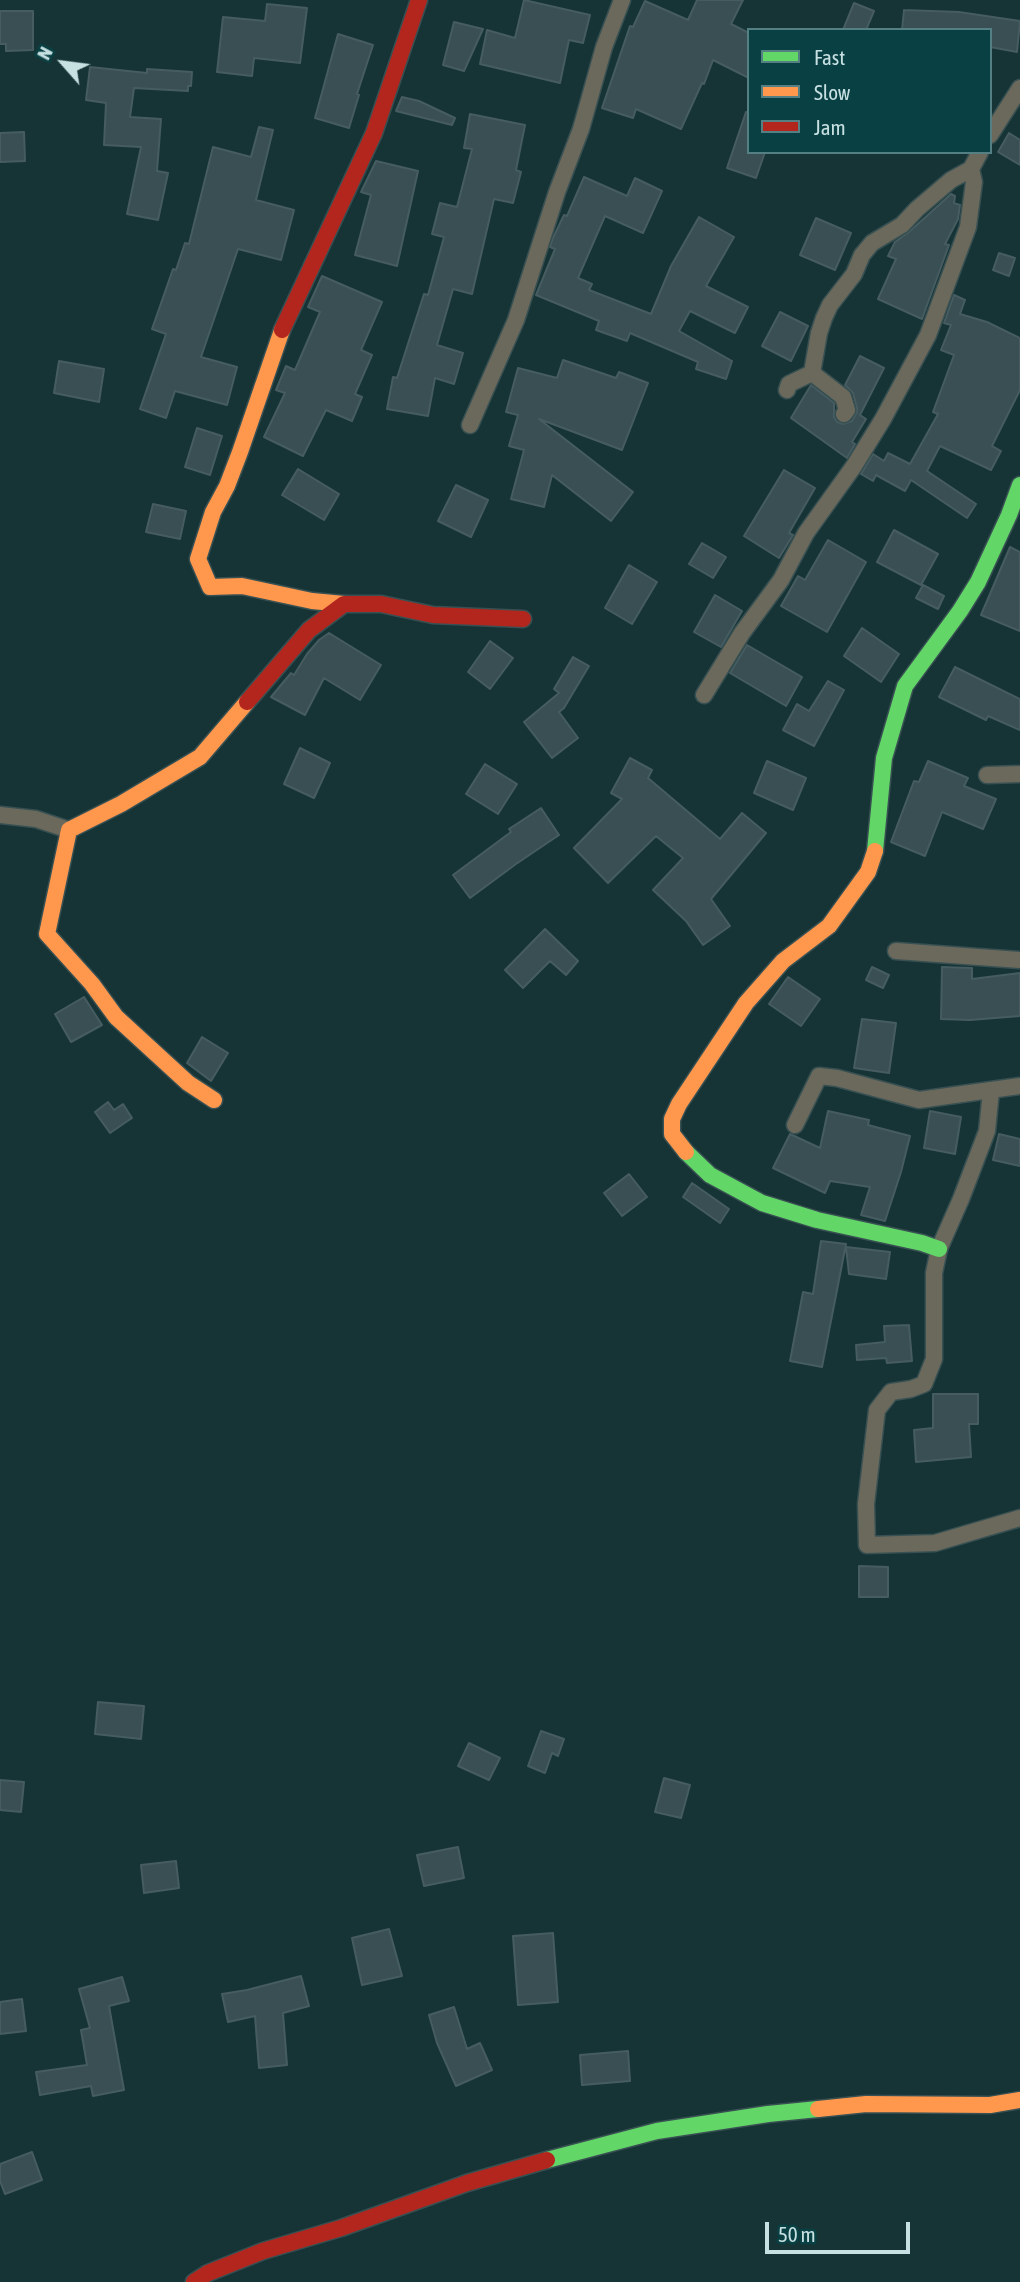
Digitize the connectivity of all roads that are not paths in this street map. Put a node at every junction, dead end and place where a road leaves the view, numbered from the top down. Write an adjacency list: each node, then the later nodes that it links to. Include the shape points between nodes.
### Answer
1 (419, 0): 12 (street, via 374,134 284,324 198,559 210,587 242,586)
2 (622, 0): 10 (street, via 516,320)
3 (1020, 88): 4 (street)
4 (992, 132)
5 (979, 154): 6 (street)
6 (971, 169): 7 (street, via 951,180 862,255 824,318); 14 (street, via 974,183 968,227 923,346 854,466)
7 (813, 373): 8 (street, via 789,384); 9 (street, via 843,397)
8 (787, 390)
9 (844, 414)
10 (470, 425)
11 (1020, 485): 25 (street, via 978,582 905,686 884,758 876,848 868,872 829,926 783,961 746,1003 672,1119 672,1134 710,1175 762,1203)
12 (344, 604): 13 (street, via 381,604 433,615); 18 (street, via 309,630 200,757)
13 (523, 619)
14 (704, 695)
15 (1020, 774): 16 (street)
16 (987, 775)
17 (0, 815): 18 (street, via 36,819)
18 (69, 830): 23 (street, via 47,934 116,1017 188,1083)
19 (896, 951): 20 (street)
20 (1020, 960)
21 (1020, 1086): 22 (street)
22 (991, 1091): 24 (street, via 919,1100 819,1076); 25 (street, via 987,1131)
23 (214, 1100)
24 (795, 1125)
25 (939, 1249): 26 (street, via 934,1273 933,1359 924,1384 891,1392 877,1410 866,1504 867,1545 935,1543)
26 (1020, 1518)
27 (1020, 2100): 28 (street, via 961,2106 866,2104 657,2131 467,2183 263,2251)
28 (194, 2282)

